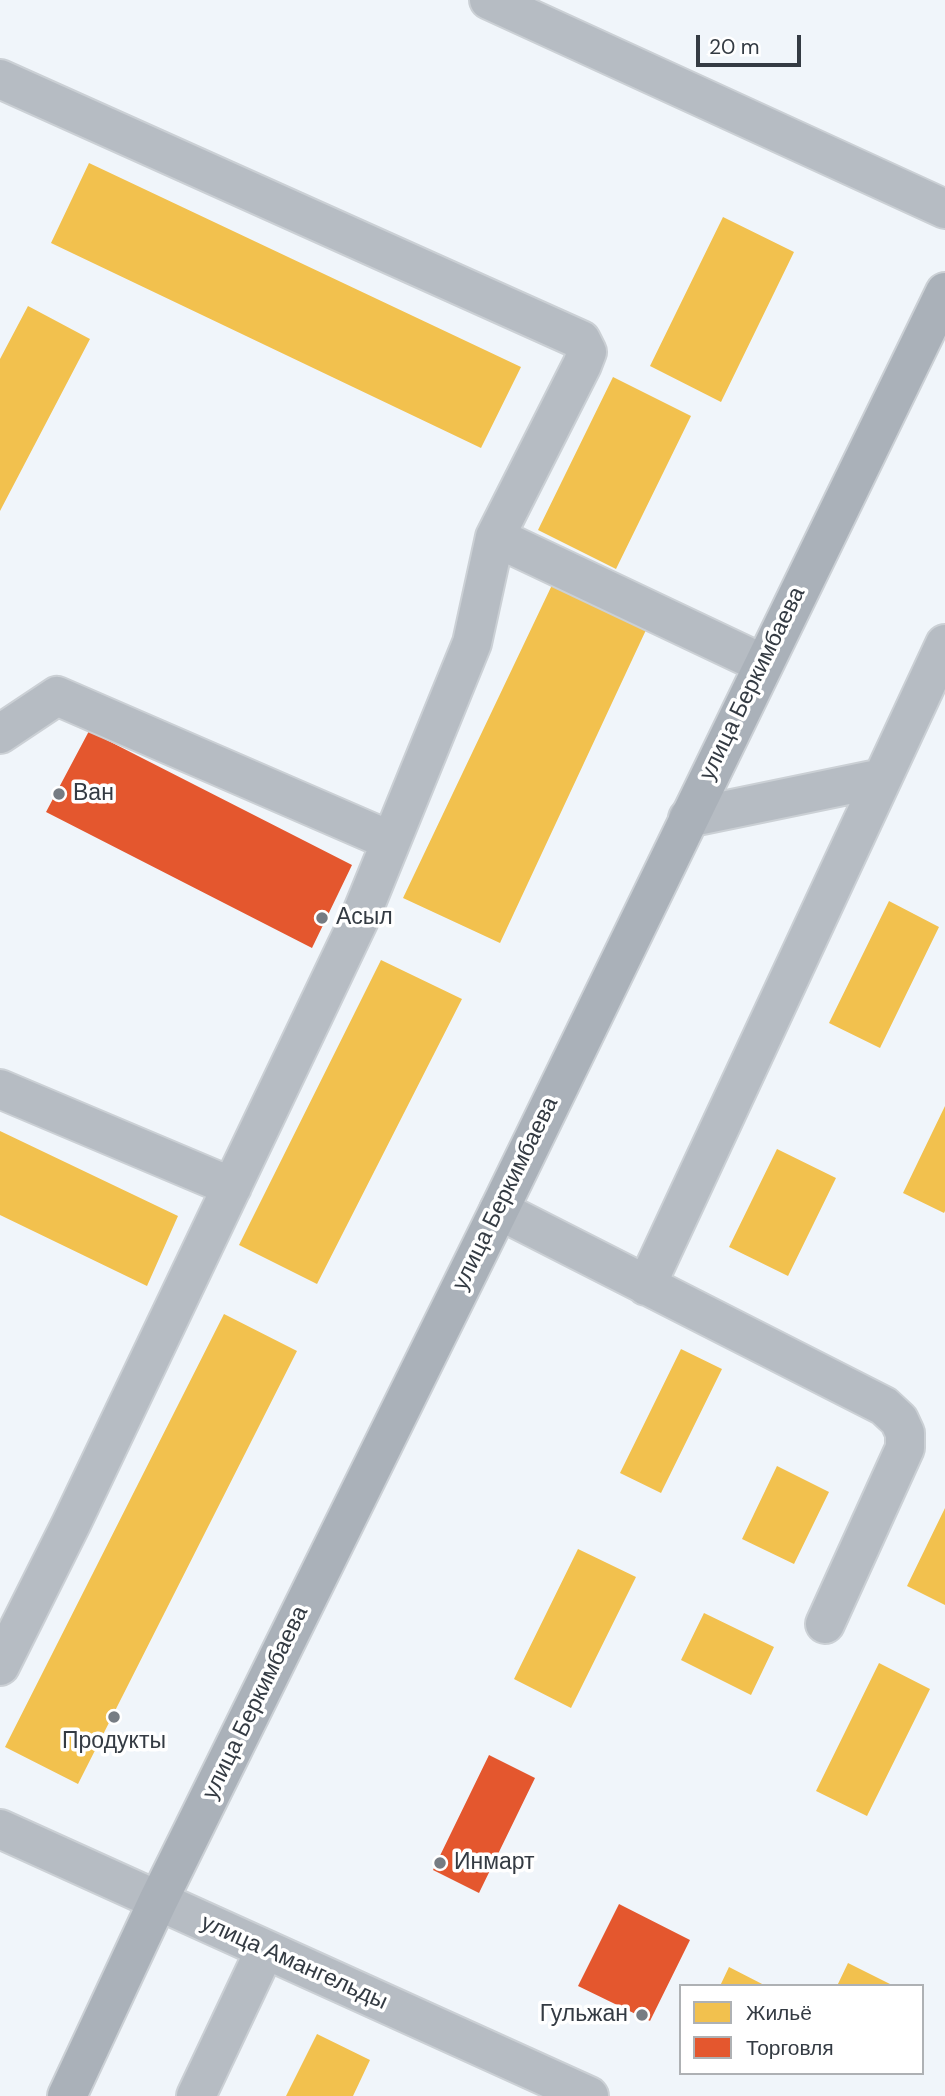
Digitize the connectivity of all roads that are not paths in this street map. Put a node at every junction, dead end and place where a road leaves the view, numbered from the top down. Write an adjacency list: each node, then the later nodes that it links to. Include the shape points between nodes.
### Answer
1 (489, 0): 3 (street)
2 (0, 79): 5 (street, via 581,340 587,352 582,365)
3 (945, 209)
4 (945, 292): 7 (street, улица Беркимбаева)
5 (495, 537): 7 (street); 11 (street, via 472,643)
6 (945, 644): 9 (street)
7 (763, 664): 10 (street, улица Беркимбаева)
8 (0, 733): 11 (street, via 57,695)
9 (883, 778): 10 (street); 15 (street)
10 (688, 818): 14 (street, улица Беркимбаева)
11 (391, 841): 13 (street, via 359,920)
12 (0, 1090): 13 (street)
13 (232, 1187): 17 (street, via 71,1524)
14 (499, 1210): 15 (street); 19 (street, улица Беркимбаева)
15 (646, 1286): 16 (street, via 884,1406 899,1420 905,1448)
16 (825, 1624)
17 (4, 1647)
18 (0, 1829): 19 (street, улица Амангельды)
19 (158, 1901): 20 (street, улица Амангельды); 21 (street, улица Беркимбаева)
20 (265, 1950): 22 (street); 23 (street, улица Амангельды)
21 (67, 2096)
22 (196, 2096)
23 (589, 2096)

